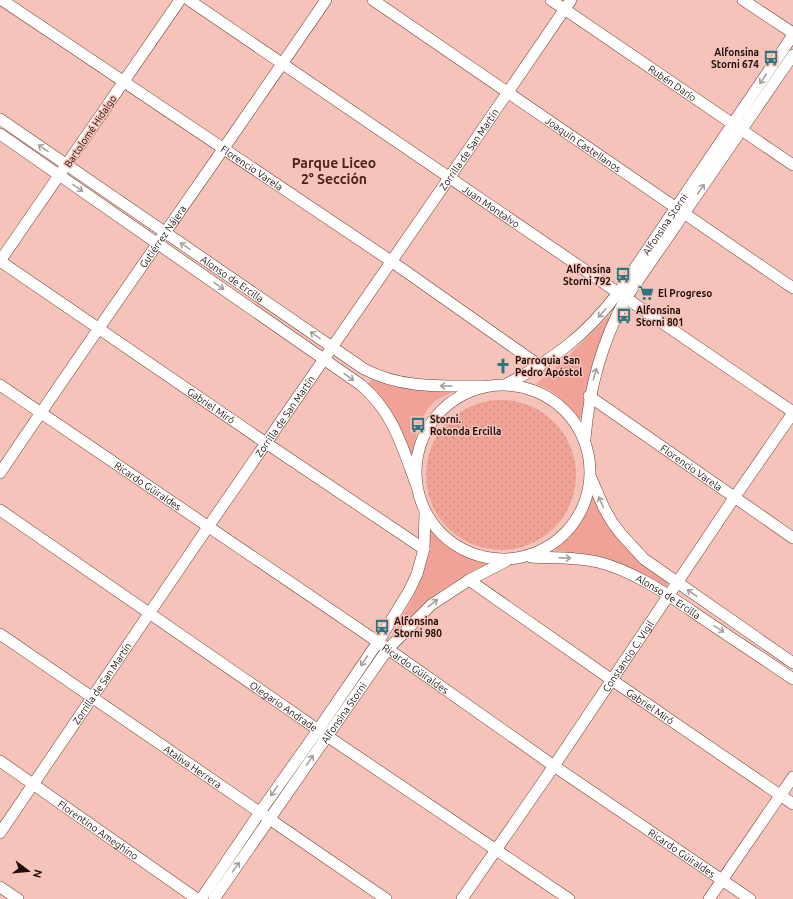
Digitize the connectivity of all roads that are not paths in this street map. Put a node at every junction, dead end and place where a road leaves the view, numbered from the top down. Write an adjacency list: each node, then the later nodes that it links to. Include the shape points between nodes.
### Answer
1 (2, 0): 12 (street, Florencio Varela)
2 (180, 0): 12 (street, Bartolomé Hidalgo)
3 (189, 0): 11 (street, Juan Montalvo)
4 (326, 0): 11 (street, Gutiérrez Nájera)
5 (373, 0): 13 (street, Joaquín Castellanos)
6 (551, 0): 8 (street, Rubén Darío)
7 (743, 0): 9 (street)
8 (568, 5): 13 (street, Zorrilla de San Martín); 15 (street, Rubén Darío)
9 (793, 34): 15 (street, Alfonsina Storni, one-way to 15)
10 (793, 55): 15 (street, Alfonsina Storni)
11 (282, 64): 17 (street, Gutiérrez Nájera); 21 (street, Juan Montalvo)
12 (123, 82): 17 (street, Florencio Varela); 18 (street, Bartolomé Hidalgo)
13 (508, 92): 21 (street, Zorrilla de San Martín); 22 (street, Joaquín Castellanos)
14 (0, 119): 18 (street, Alonso de Ercilla, one-way to 14)
15 (737, 128): 19 (street, Rubén Darío); 22 (street, Alfonsina Storni)
16 (0, 134): 20 (street, Alonso de Ercilla)
17 (224, 149): 23 (street, Gutiérrez Nájera); 26 (street, Florencio Varela)
18 (67, 165): 20 (street, Bartolomé Hidalgo); 23 (street, Alonso de Ercilla)
19 (793, 165)
20 (60, 175): 24 (street, Alonso de Ercilla, one-way to 24); 25 (street, Bartolomé Hidalgo)
21 (449, 178): 26 (street, Zorrilla de San Martín); 28 (street, Juan Montalvo)
22 (680, 211): 27 (street, Joaquín Castellanos); 28 (street, Alfonsina Storni)
23 (165, 233): 24 (street, Gutiérrez Nájera); 30 (street, Alonso de Ercilla, one-way to 23)
24 (158, 243): 29 (street, Gutiérrez Nájera); 31 (street, Alonso de Ercilla, one-way to 31)
25 (0, 261): 29 (street, Gabriel Miró)
26 (391, 262): 30 (street, Zorrilla de San Martín); 32 (street, Florencio Varela)
27 (793, 288)
28 (622, 295): 32 (street, Alfonsina Storni, one-way to 32, via 576,340); 36 (street, Alfonsina Storni, one-way to 28); 37 (street, Juan Montalvo)
29 (98, 328): 38 (street, Gutiérrez Nájera); 40 (street, Gabriel Miró)
30 (333, 348): 31 (street, Zorrilla de San Martín); 35 (street, Alonso de Ercilla, one-way to 30, via 424,386 396,382 375,375)
31 (324, 360): 40 (street, Zorrilla de San Martín); 43 (street, Alonso de Ercilla, one-way to 43, via 373,395 384,409 393,424)
32 (540, 366): 33 (street, Alfonsina Storni)
33 (507, 384): 35 (street); 39 (street, via 538,391 558,403 574,420)
34 (0, 385): 38 (street, Ricardo Güiraldes)
35 (484, 386): 43 (street, via 464,394 446,406 431,422 421,441 416,462)
36 (589, 396): 39 (street, Alfonsina Storni); 44 (street, Florencio Varela)
37 (793, 412): 44 (street, Constancio C. Vigil)
38 (40, 413): 41 (street, Gutiérrez Nájera); 47 (street, Ricardo Güiraldes)
39 (585, 440): 42 (street, via 590,458)
40 (266, 443): 47 (street, Zorrilla de San Martín); 49 (street, Gabriel Miró)
41 (0, 472)
42 (591, 478): 50 (street, via 585,504 571,528 551,546); 53 (street, Alonso de Ercilla, one-way to 42, via 644,559 621,534 604,508)
43 (416, 484): 46 (street)
44 (734, 498): 48 (street, Florencio Varela); 53 (street, Constancio C. Vigil)
45 (0, 510): 55 (street, Olegario Andrade)
46 (425, 512): 49 (street, Alfonsina Storni); 51 (street, via 436,529 450,543 467,553 486,559)
47 (208, 527): 55 (street, Zorrilla de San Martín); 57 (street, Ricardo Güiraldes)
48 (793, 538)
49 (424, 549): 57 (street, Alfonsina Storni, via 409,591)
50 (526, 557): 51 (street); 54 (street, Alonso de Ercilla, one-way to 54, via 569,558 598,563 642,580)
51 (506, 560): 52 (street, Alfonsina Storni)
52 (469, 580): 58 (street, Alfonsina Storni, one-way to 52, via 430,605); 61 (street, Gabriel Miró)
53 (677, 583): 54 (street, Constancio C. Vigil); 59 (street, Alonso de Ercilla, one-way to 53)
54 (669, 595): 60 (street, Alonso de Ercilla, one-way to 60); 61 (street, Constancio C. Vigil)
55 (150, 614): 62 (street, Zorrilla de San Martín); 63 (street, Olegario Andrade)
56 (0, 634): 62 (street, Ataliva Herrera)
57 (378, 642): 58 (street, Ricardo Güiraldes); 63 (street, Alfonsina Storni, one-way to 63)
58 (387, 650): 63 (street, Alfonsina Storni); 65 (street, Ricardo Güiraldes)
59 (793, 663)
60 (793, 679)
61 (612, 680): 65 (street, Constancio C. Vigil); 68 (street, Gabriel Miró)
62 (92, 697): 67 (street, Zorrilla de San Martín); 70 (street, Ataliva Herrera)
63 (322, 733): 70 (street, Alfonsina Storni, one-way to 70); 71 (street, Alfonsina Storni, one-way to 63); 73 (street, Olegario Andrade)
64 (0, 761): 67 (street, Florentino Ameghino)
65 (554, 766): 73 (street, Constancio C. Vigil); 74 (street, Ricardo Güiraldes)
66 (793, 778): 68 (street)
67 (33, 784): 72 (street, Zorrilla de San Martín); 77 (street, Florentino Ameghino)
68 (781, 796): 69 (street, Gabriel Miró); 74 (street)
69 (793, 804)
70 (260, 812): 71 (street, Ataliva Herrera); 78 (street, Alfonsina Storni)
71 (270, 819): 79 (street, Alfonsina Storni, one-way to 71); 80 (street, Ataliva Herrera)
72 (0, 833)
73 (496, 849): 81 (street, Constancio C. Vigil); 82 (street, Olegario Andrade)
74 (722, 880): 83 (street); 84 (street, Ricardo Güiraldes)
75 (0, 887): 76 (street)
76 (18, 899)
77 (197, 899)
78 (201, 899)
79 (214, 899)
80 (386, 899)
81 (462, 899)
82 (569, 899)
83 (709, 899)
84 (750, 899)

